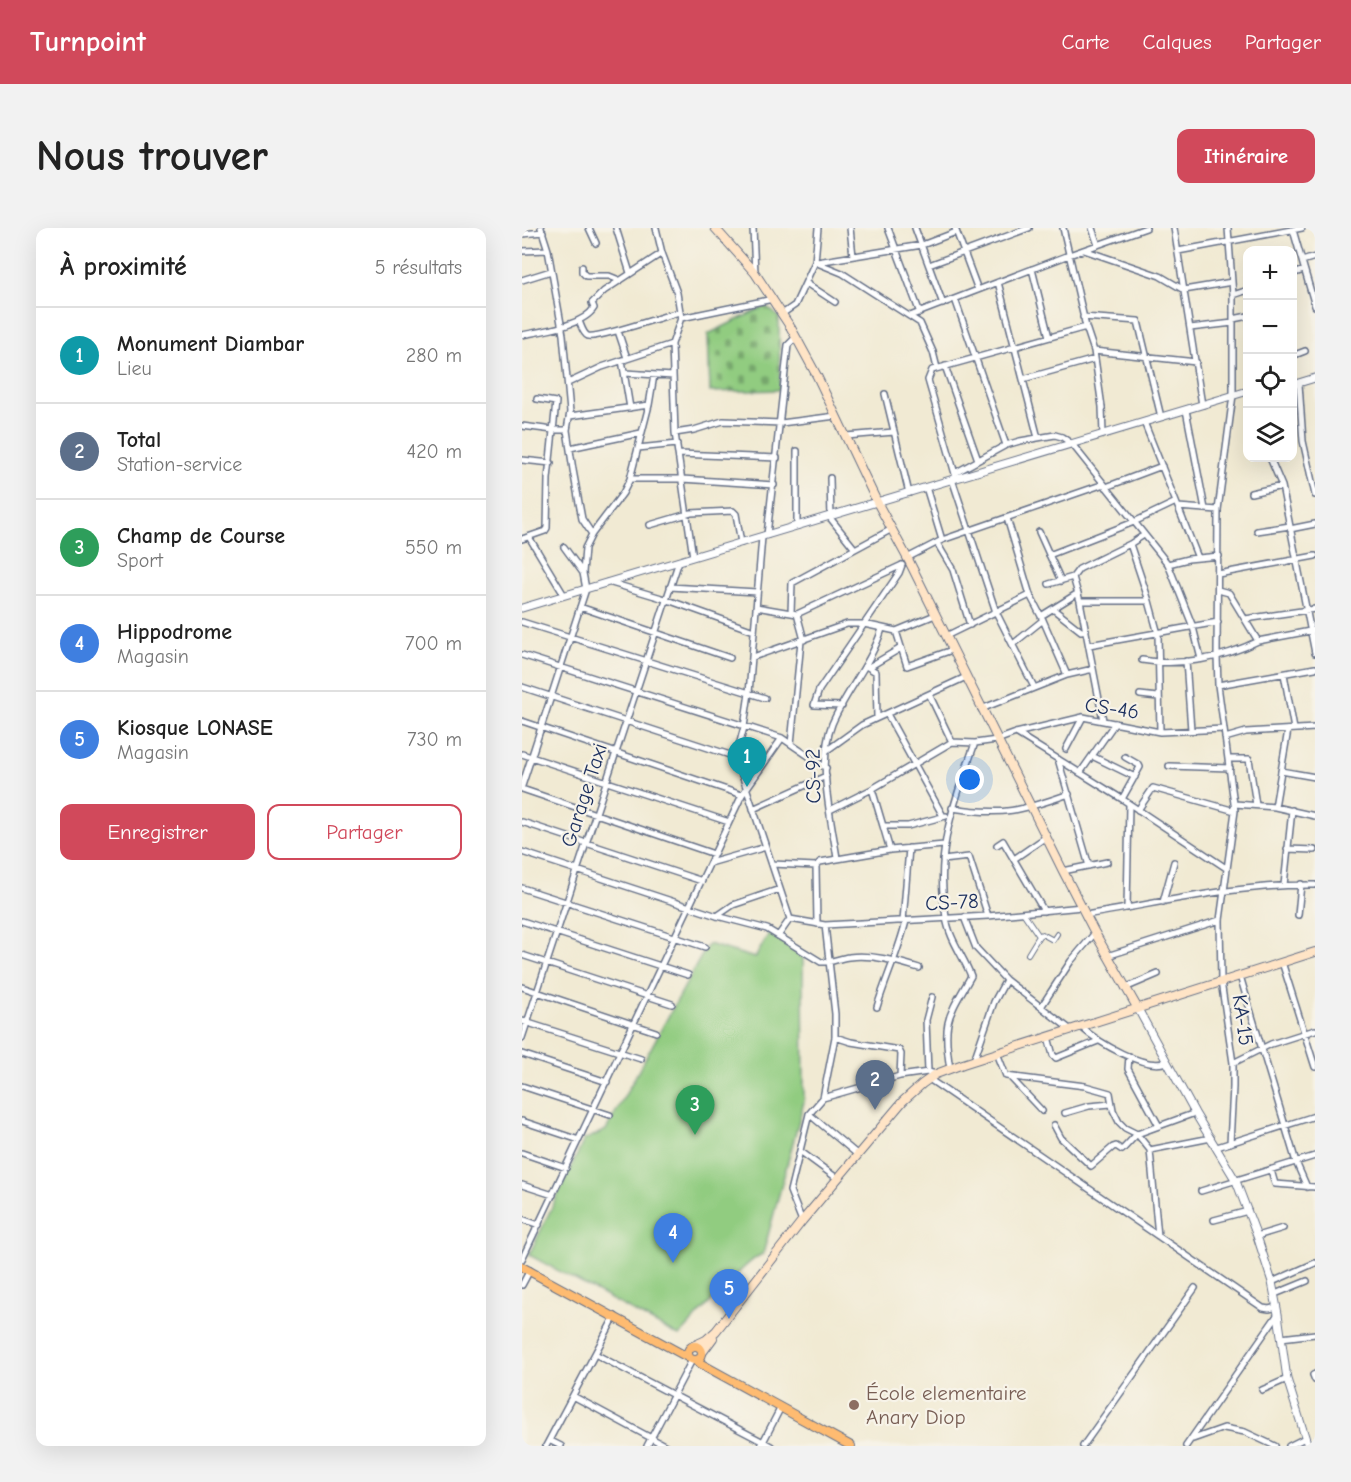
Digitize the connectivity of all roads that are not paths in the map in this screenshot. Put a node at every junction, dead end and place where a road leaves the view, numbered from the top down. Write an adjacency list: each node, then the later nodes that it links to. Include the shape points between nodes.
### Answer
1 (589, 228): 22 (street)
2 (616, 228): 43 (street)
3 (656, 228): 32 (street)
4 (715, 228): 44 (main road)
5 (753, 228): 44 (street)
6 (818, 228): 37 (street)
7 (850, 228): 34 (street)
8 (888, 228): 26 (street)
9 (915, 228): 24 (street)
10 (1029, 228): 31 (street)
11 (1063, 228): 33 (street)
12 (1092, 228): 25 (street)
13 (1146, 228): 20 (street)
14 (1174, 228): 30 (street)
15 (1228, 228): 23 (street, KA-15)
16 (1302, 228): 17 (street)
17 (1293, 229): 23 (street); 36 (street)
18 (542, 230): 21 (street); 27 (street)
19 (956, 230): 24 (street); 31 (street)
20 (1127, 231): 25 (street)
21 (522, 234)
22 (596, 243)
23 (1230, 243): 30 (street); 49 (street, KA-15)
24 (922, 245): 26 (street); 38 (street)
25 (1098, 245): 28 (street)
26 (896, 249): 34 (street); 62 (street)
27 (548, 250): 29 (street); 42 (street)
28 (1084, 250): 33 (street); 53 (street, via 1160,276)
29 (522, 251)
30 (1178, 251): 53 (street)
31 (964, 252): 38 (street); 52 (street)
32 (662, 253): 43 (street); 61 (street)
33 (1069, 255): 40 (street); 65 (street)
34 (853, 256): 37 (street)
35 (1315, 257): 36 (street)
36 (1302, 261): 41 (street)
37 (815, 262): 50 (street); 64 (street, via 843,273)
38 (929, 265): 59 (street)
39 (582, 267): 47 (street, via 586,276)
40 (1032, 269): 48 (street); 76 (street)
41 (1304, 270): 45 (street); 51 (street)
42 (551, 271): 46 (street); 70 (street)
43 (630, 273): 47 (street)
44 (755, 273): 56 (main road)
45 (1297, 273)
46 (522, 280)
47 (619, 280): 68 (street, via 592,303 592,312)
48 (998, 282): 52 (street); 78 (street)
49 (1232, 282): 53 (street); 55 (street, KA-15)
50 (806, 283): 58 (street); 63 (street, via 795,305)
51 (1312, 287): 60 (street)
52 (978, 290): 57 (street)
53 (1184, 290): 72 (street)
54 (1243, 292): 55 (street)
55 (1233, 295): 69 (street, KA-15)
56 (773, 299): 63 (main road); 66 (street)
57 (955, 299): 59 (street); 83 (street)
58 (835, 302)
59 (943, 304): 62 (street)
60 (1315, 306)
61 (680, 312): 66 (street); 73 (street)
62 (920, 313): 64 (street)
63 (782, 314): 75 (main road)
64 (910, 316): 88 (street, via 923,327)
65 (1083, 317): 71 (street); 82 (street, via 1136,320)
66 (681, 318): 77 (street)
67 (1243, 318): 69 (street)
68 (579, 321): 70 (street); 73 (street, via 590,337)
69 (1233, 321): 72 (street); 99 (street, KA-15)
70 (562, 326): 74 (street); 94 (street)
71 (1086, 327): 76 (street); 79 (street)
72 (1190, 328): 86 (street)
73 (618, 331): 85 (street)
74 (522, 335)
75 (796, 337): 106 (main road); 109 (street, via 788,345)
76 (1049, 337): 78 (street)
77 (672, 344): 85 (street); 91 (street)
78 (1015, 346): 83 (street); 93 (street)
79 (1094, 351): 82 (street); 84 (street)
80 (1305, 351): 81 (street)
81 (1297, 354)
82 (1145, 356): 86 (street); 107 (street)
83 (975, 357): 87 (street); 121 (street)
84 (1095, 358): 93 (street); 116 (street)
85 (625, 359): 89 (street); 94 (street)
86 (1196, 362): 102 (street)
87 (945, 366): 88 (street); 128 (street)
88 (937, 368): 132 (street, via 928,380)
89 (625, 373): 90 (street); 103 (street)
90 (654, 375): 91 (street); 101 (street)
91 (673, 376): 114 (street)
92 (1315, 378): 95 (street)
93 (1023, 379): 118 (street)
94 (568, 383): 105 (street)
95 (1297, 384)
96 (1243, 392): 99 (street)
97 (1297, 392): 136 (street)
98 (885, 394): 113 (street)
99 (1233, 395): 102 (street); 147 (street, KA-15)
100 (537, 399): 112 (street, via 556,402)
101 (649, 405): 103 (street); 115 (street)
102 (1202, 405): 104 (street)
103 (630, 408): 105 (street)
104 (1185, 410): 107 (street); 146 (street)
105 (570, 416): 111 (street)
106 (836, 416): 109 (street); 117 (main road)
107 (1161, 417): 108 (street)
108 (1144, 422): 116 (street); 131 (street)
109 (781, 423): 114 (street, via 723,421); 126 (street)
110 (522, 426): 112 (street)
111 (567, 429): 112 (street); 122 (street)
112 (553, 430): 130 (street)
113 (894, 432): 117 (street); 141 (street)
114 (675, 433): 119 (street)
115 (641, 434): 122 (street); 123 (street)
116 (1103, 434): 120 (street)
117 (846, 436): 144 (main road)
118 (1038, 438): 120 (street, via 1055,435); 121 (street)
119 (677, 444): 123 (street); 125 (street)
120 (1072, 444): 132 (street); 138 (street)
121 (1006, 445): 128 (street)
122 (570, 448): 160 (street, via 582,519)
123 (638, 448): 134 (street)
124 (797, 452): 154 (street)
125 (679, 454): 126 (street); 135 (street)
126 (777, 458): 137 (street)
127 (522, 460): 130 (street)
128 (978, 460): 132 (street)
129 (1272, 462): 139 (street)
130 (551, 463): 163 (street, via 547,530)
131 (1162, 466): 138 (street); 145 (street)
132 (955, 477): 140 (street); 157 (street)
133 (831, 478): 149 (street)
134 (630, 479): 135 (street); 160 (street)
135 (682, 479): 137 (street); 148 (street)
136 (1313, 480): 143 (street)
137 (774, 484): 162 (street)
138 (1105, 485): 150 (street); 151 (street)
139 (1282, 486): 142 (street); 155 (street)
140 (926, 487): 141 (street); 165 (street)
141 (909, 492): 144 (street)
142 (1251, 493)
143 (1315, 495)
144 (877, 502): 149 (street); 156 (main road)
145 (1177, 504): 146 (street); 151 (street); 174 (street)
146 (1205, 509): 147 (street)
147 (1218, 510): 171 (street, KA-15)
148 (685, 515): 153 (street); 166 (street, via 733,512); 173 (street)
149 (830, 516): 154 (street); 169 (street)
150 (1008, 518): 157 (street); 190 (street)
151 (1134, 522): 161 (street); 170 (street)
152 (1315, 524): 155 (street)
153 (650, 525)
154 (797, 526): 162 (street)
155 (1290, 527): 158 (street); 177 (street)
156 (892, 529): 169 (street); 176 (main road)
157 (969, 531): 165 (street); 201 (street)
158 (1257, 531)
159 (1039, 532): 170 (street)
160 (592, 534): 179 (street, via 585,548)
161 (1144, 535): 167 (street); 178 (street)
162 (765, 536): 166 (street); 188 (street)
163 (529, 537): 164 (street); 191 (street)
164 (522, 539)
165 (940, 542): 176 (street); 209 (street)
166 (741, 543): 173 (street)
167 (1130, 544): 181 (street, via 1079,569); 194 (street)
168 (564, 547): 179 (street)
169 (855, 549): 202 (street, via 792,583)
170 (1049, 555): 182 (street)
171 (1219, 556): 174 (street); 180 (street, KA-15)
172 (1315, 556): 177 (street)
173 (693, 557): 175 (street)
174 (1198, 558): 178 (street)
175 (678, 561): 183 (street); 185 (street, Garage Taxi)
176 (906, 561): 202 (street); 203 (main road); 208 (street)
177 (1297, 561): 180 (street); 200 (street)
178 (1168, 564): 210 (street)
179 (583, 573): 186 (street)
180 (1218, 574): 187 (street, KA-15)
181 (1074, 577): 182 (street); 189 (street)
182 (1060, 581): 184 (street)
183 (608, 582): 186 (street); 192 (street)
184 (1049, 584)
185 (670, 587): 188 (street); 192 (street, Garage Taxi)
186 (586, 589): 191 (street); 196 (street)
187 (1218, 590): 205 (street, via 1229,593); 207 (street, KA-15)
188 (757, 592): 197 (street)
189 (1078, 593): 193 (street); 198 (street)
190 (1030, 595): 201 (street); 204 (street)
191 (564, 596): 195 (street)
192 (665, 599): 213 (street); 216 (street, Garage Taxi)
193 (1080, 601): 194 (street); 212 (street)
194 (1149, 601): 217 (street)
195 (523, 605)
196 (580, 607): 216 (street); 219 (street)
197 (756, 607): 202 (street); 213 (street)
198 (1053, 609): 204 (street); 212 (street, via 1080,631)
199 (1315, 609): 200 (street)
200 (1307, 610): 205 (street); 215 (street)
201 (996, 612): 209 (street); 222 (street)
202 (794, 613): 220 (street)
203 (935, 615): 214 (street); 218 (main road)
204 (1042, 618): 222 (street); 241 (street)
205 (1245, 619): 221 (street)
206 (522, 622): 219 (street)
207 (1218, 622): 210 (street); 228 (street, KA-15)
208 (864, 624): 211 (street); 220 (street, via 847,624); 253 (street, via 819,690 814,705)
209 (970, 625): 218 (street)
210 (1193, 627): 217 (street); 231 (street)
211 (882, 629): 214 (street); 236 (street, CS-92)
212 (1086, 630): 223 (street)
213 (754, 631): 230 (street)
214 (896, 631): 224 (street)
215 (1313, 631): 221 (street); 226 (street)
216 (655, 632): 229 (street); 232 (street, Garage Taxi)
217 (1158, 633): 223 (street); 235 (street)
218 (946, 636): 225 (main road)
219 (571, 637): 232 (street); 237 (street)
220 (803, 641): 230 (street); 275 (street)
221 (1258, 641): 228 (street)
222 (1012, 645): 245 (street)
223 (1089, 645): 239 (street)
224 (901, 648): 225 (street, via 907,666); 236 (street)
225 (952, 650): 242 (main road)
226 (1315, 653)
227 (522, 655): 237 (street)
228 (1217, 656): 231 (street); 243 (street, KA-15)
229 (730, 657)
230 (753, 657): 247 (street)
231 (1202, 659): 234 (street)
232 (645, 660): 246 (street, Garage Taxi); 247 (street)
233 (1142, 660): 235 (street)
234 (1186, 661): 235 (street); 267 (street)
235 (1159, 663): 251 (street)
236 (867, 666): 253 (street, CS-92); 257 (street, via 876,672)
237 (561, 668): 246 (street); 250 (street)
238 (1315, 668): 240 (street)
239 (1093, 669): 241 (street); 258 (street)
240 (1284, 674): 243 (street); 266 (street)
241 (1067, 675): 245 (street)
242 (966, 677): 248 (street); 254 (main road)
243 (1218, 685): 265 (street, KA-15)
244 (522, 687): 250 (street)
245 (1034, 687): 254 (street)
246 (635, 692): 260 (street, Garage Taxi); 262 (street)
247 (749, 693): 252 (street); 262 (street)
248 (929, 694): 255 (street); 273 (street)
249 (1140, 695): 251 (street)
250 (551, 697): 260 (street); 263 (street)
251 (1158, 697): 268 (street)
252 (765, 698)
253 (842, 706): 277 (street, CS-92, via 831,727)
254 (981, 709): 272 (main road)
255 (887, 714): 257 (street); 286 (street)
256 (1083, 717): 258 (street, CS-46); 269 (street, CS-46); 276 (street)
257 (877, 718): 277 (street, via 852,730)
258 (1103, 720): 261 (street, CS-46)
259 (522, 721): 263 (street)
260 (626, 721): 278 (street, Garage Taxi); 282 (street)
261 (1115, 723): 268 (street, CS-46); 280 (street)
262 (744, 727): 270 (street); 282 (street)
263 (541, 728): 278 (street); 281 (street)
264 (1315, 728): 266 (street)
265 (1224, 729): 267 (street, CS-46); 271 (street, KA-15)
266 (1291, 729): 271 (street, via 1246,732); 290 (street)
267 (1191, 730): 268 (street, CS-46)
268 (1160, 732)
269 (1016, 733): 272 (street, CS-46); 284 (street)
270 (782, 738): 275 (street); 297 (street)
271 (1226, 738): 285 (street, KA-15)
272 (997, 740): 274 (street, CS-46); 304 (main road)
273 (952, 742): 274 (street, CS-46); 286 (street)
274 (975, 743): 306 (street)
275 (791, 744): 288 (street)
276 (1066, 749)
277 (826, 751): 288 (street, CS-92)
278 (616, 752): 295 (street, Garage Taxi); 300 (street)
279 (522, 754): 281 (street)
280 (1092, 756): 291 (street); 293 (street)
281 (531, 757): 295 (street); 296 (street)
282 (736, 757): 297 (street)
283 (1125, 757): 293 (street, via 1140,766)
284 (1058, 759): 291 (street); 299 (street)
285 (1228, 759): 289 (street, KA-15); 303 (street, via 1249,759)
286 (913, 764): 298 (street); 314 (street)
287 (1169, 766): 289 (street)
288 (826, 768): 292 (street, CS-92)
289 (1230, 768): 307 (street, KA-15)
290 (1281, 771): 294 (street); 305 (street)
291 (1080, 773): 301 (street)
292 (826, 776): 308 (street); 309 (street, CS-92)
293 (1135, 777): 301 (street)
294 (1315, 777)
295 (606, 782): 312 (street, Garage Taxi); 317 (street)
296 (522, 787): 312 (street)
297 (746, 788): 300 (street); 308 (street)
298 (872, 789): 309 (street); 318 (street)
299 (1069, 794): 304 (street); 338 (street)
300 (742, 795): 317 (street)
301 (1122, 799): 302 (street)
302 (1129, 804): 310 (street); 352 (street)
303 (1256, 805): 305 (street); 307 (street)
304 (1031, 807): 306 (street, via 984,813); 319 (main road)
305 (1275, 807): 311 (street)
306 (952, 808): 313 (street)
307 (1235, 808): 310 (street, via 1153,788); 339 (street, KA-15)
308 (753, 809): 323 (street)
309 (830, 810): 330 (street, CS-92)
310 (1138, 810): 339 (street)
311 (1292, 810): 315 (street); 325 (street)
312 (596, 814): 320 (street, Garage Taxi); 329 (street)
313 (950, 815): 314 (street); 321 (street)
314 (943, 816): 318 (street, via 908,826)
315 (1315, 816)
316 (522, 822): 320 (street)
317 (729, 822): 329 (street)
318 (883, 826): 326 (street)
319 (1046, 837): 331 (street); 341 (main road)
320 (586, 843): 340 (street, Garage Taxi); 342 (street)
321 (944, 845): 324 (street); 332 (street)
322 (997, 845): 331 (street, via 1003,841)
323 (766, 847): 335 (street); 336 (street)
324 (909, 848): 326 (street); 364 (street)
325 (1287, 849): 327 (street); 344 (street)
326 (890, 850): 330 (street)
327 (1314, 850)
328 (522, 852): 340 (street)
329 (714, 854): 335 (street)
330 (837, 858): 337 (street)
331 (1014, 859): 353 (street)
332 (944, 860): 358 (street, via 969,857); 360 (street)
333 (1107, 862): 338 (street)
334 (1174, 862): 349 (street)
335 (710, 863): 342 (street)
336 (772, 864): 337 (street); 347 (street)
337 (818, 864): 365 (street)
338 (1089, 866): 341 (street)
339 (1226, 868): 348 (street, KA-15)
340 (577, 870): 350 (street, Garage Taxi); 351 (street)
341 (1063, 871): 354 (main road)
342 (702, 881): 351 (street)
343 (1301, 884): 344 (street, CS-78); 345 (street, CS-78); 356 (street)
344 (1284, 885): 348 (street, CS-78)
345 (1315, 885)
346 (522, 888): 350 (street)
347 (780, 889): 357 (street, via 733,905); 361 (street)
348 (1222, 893): 349 (street, CS-78); 362 (street, KA-15)
349 (1163, 902): 352 (street, CS-78)
350 (566, 903): 367 (street, Garage Taxi); 372 (street)
351 (689, 907): 357 (street); 372 (street)
352 (1127, 908): 354 (street, CS-78)
353 (1044, 911): 354 (street, CS-78); 355 (street, CS-78)
354 (1083, 911): 368 (main road)
355 (1024, 914): 358 (street, CS-78); 371 (street)
356 (1298, 915)
357 (717, 916): 370 (street)
358 (988, 916): 359 (street, CS-78)
359 (964, 917): 360 (street, CS-78); 387 (street, via 976,948)
360 (946, 918): 364 (street, CS-78); 419 (street, via 971,976 948,1019 946,1045)
361 (790, 919): 365 (street, CS-78); 370 (street)
362 (1220, 920): 377 (street); 388 (street, KA-15)
363 (522, 921): 367 (street)
364 (904, 921): 366 (street, CS-78); 378 (street)
365 (817, 924): 366 (street, CS-78)
366 (825, 925): 381 (street)
367 (557, 932): 380 (street, Garage Taxi); 382 (street)
368 (1095, 933): 377 (main road); 396 (street)
369 (1057, 934): 371 (street, via 1053,940)
370 (778, 936): 381 (street, via 813,959)
371 (1039, 936): 375 (street)
372 (675, 938): 373 (street); 382 (street)
373 (705, 947)
374 (1315, 952): 379 (main road)
375 (1028, 954)
376 (522, 955): 380 (street)
377 (1107, 956): 390 (main road)
378 (893, 961): 381 (street, via 849,957); 383 (street); 395 (street)
379 (1282, 962): 386 (main road); 404 (street)
380 (547, 963): 391 (street, Garage Taxi); 392 (street)
381 (828, 963): 405 (street)
382 (661, 966): 385 (street); 392 (street)
383 (919, 968)
384 (1158, 974): 390 (street)
385 (688, 975)
386 (1240, 976): 388 (main road); 409 (street)
387 (1006, 980): 396 (street); 415 (street)
388 (1221, 981): 397 (main road); 417 (street, KA-15)
389 (522, 987): 391 (street)
390 (1125, 988): 397 (main road)
391 (537, 992): 398 (street, Garage Taxi); 399 (street)
392 (648, 996): 394 (street); 399 (street)
393 (932, 996): 420 (street, via 926,1020)
394 (672, 1004)
395 (878, 1007)
396 (1041, 1007): 401 (street)
397 (1138, 1009): 400 (main road); 416 (street)
398 (525, 1022): 407 (street, Garage Taxi); 410 (street)
399 (634, 1024): 403 (street); 410 (street)
400 (1081, 1027): 401 (main road); 408 (street)
401 (1071, 1030): 406 (main road)
402 (1315, 1030): 404 (street)
403 (656, 1032)
404 (1304, 1033): 409 (street); 418 (street)
405 (835, 1037): 421 (street, via 899,1050); 425 (street)
406 (1048, 1037): 408 (street, via 1056,1058); 411 (main road)
407 (522, 1038)
408 (1098, 1041): 413 (street)
409 (1262, 1049): 417 (street); 436 (street)
410 (621, 1053): 414 (street); 423 (street)
411 (997, 1053): 415 (main road); 422 (street)
412 (522, 1054): 423 (street)
413 (1129, 1056): 416 (street, via 1160,1065); 437 (street, via 1128,1069)
414 (641, 1059)
415 (974, 1060): 419 (main road)
416 (1167, 1062): 430 (street)
417 (1233, 1063): 441 (street, KA-15)
418 (1315, 1067)
419 (950, 1069): 420 (main road)
420 (931, 1075): 421 (street); 446 (main road, via 903,1101); 464 (street)
421 (900, 1076): 425 (street)
422 (1010, 1077): 426 (street, via 1107,1091); 428 (street)
423 (607, 1082): 427 (street)
424 (522, 1086): 427 (street)
425 (823, 1098): 431 (street)
426 (1111, 1104): 429 (street); 438 (street, via 1119,1122)
427 (594, 1110): 432 (street); 440 (street)
428 (1042, 1111)
429 (1065, 1113)
430 (1196, 1113): 437 (street); 439 (street)
431 (809, 1114): 444 (street); 446 (street)
432 (610, 1115)
433 (1315, 1116): 436 (street)
434 (522, 1121): 440 (street)
435 (1054, 1125): 438 (street, via 1061,1138 1092,1166 1113,1147 1122,1150)
436 (1285, 1125): 441 (street); 448 (street)
437 (1159, 1126): 438 (street)
438 (1137, 1134): 443 (street)
439 (1211, 1137): 442 (street); 443 (street)
440 (579, 1140): 449 (street)
441 (1230, 1143): 442 (street)
442 (1217, 1147): 452 (street)
443 (1150, 1150): 464 (street)
444 (800, 1151): 451 (street); 461 (street, via 790,1191)
445 (522, 1153): 449 (street)
446 (858, 1155): 451 (main road)
447 (1315, 1156): 448 (street)
448 (1296, 1162): 450 (street); 454 (street)
449 (566, 1168): 457 (street)
450 (1271, 1170): 452 (street); 454 (street, via 1275,1184)
451 (838, 1179): 461 (main road)
452 (1236, 1181): 456 (street); 458 (street)
453 (522, 1185): 457 (street)
454 (1307, 1186): 455 (street)
455 (1315, 1187)
456 (1201, 1191)
457 (553, 1196): 462 (street)
458 (1248, 1211): 460 (street); 465 (street)
459 (522, 1219): 462 (street)
460 (1214, 1220)
461 (802, 1221): 476 (main road)
462 (539, 1225): 466 (street)
463 (1283, 1228): 465 (street)
464 (1158, 1236): 474 (street, via 1263,1308)
465 (1257, 1236): 470 (street)
466 (522, 1260)
467 (1315, 1263): 470 (street)
468 (526, 1268): 471 (street); 475 (main road)
469 (1307, 1281): 473 (street)
470 (1272, 1282): 473 (street)
471 (522, 1286)
472 (1195, 1288): 501 (street)
473 (1275, 1294): 474 (street)
474 (1278, 1310): 478 (street); 492 (street)
475 (615, 1316): 479 (main road); 481 (street)
476 (716, 1331): 480 (main road); 482 (main road)
477 (1315, 1334): 478 (street)
478 (1281, 1338): 484 (street)
479 (669, 1346): 480 (main road); 482 (main road)
480 (692, 1347): 482 (main road, via 688,1354)
481 (595, 1354): 487 (street); 488 (street)
482 (696, 1357): 487 (street); 489 (main road, via 717,1374)
483 (1315, 1374): 485 (street)
484 (1287, 1379): 486 (street); 491 (street)
485 (1315, 1380)
486 (1262, 1390)
487 (674, 1395): 490 (street); 494 (street)
488 (573, 1396): 490 (street); 493 (street)
489 (781, 1407): 494 (street); 500 (main road)
490 (651, 1438): 497 (street); 498 (street)
491 (1305, 1438): 504 (street); 505 (street)
492 (1191, 1439): 502 (street); 503 (street, via 1224,1428 1245,1432)
493 (549, 1440): 495 (street); 496 (street)
494 (762, 1444): 499 (street)
495 (546, 1446)
496 (561, 1446)
497 (647, 1446)
498 (666, 1446)
499 (771, 1446)
500 (851, 1446)
501 (1083, 1446)
502 (1186, 1446)
503 (1275, 1446)
504 (1289, 1446)
505 (1308, 1446)

